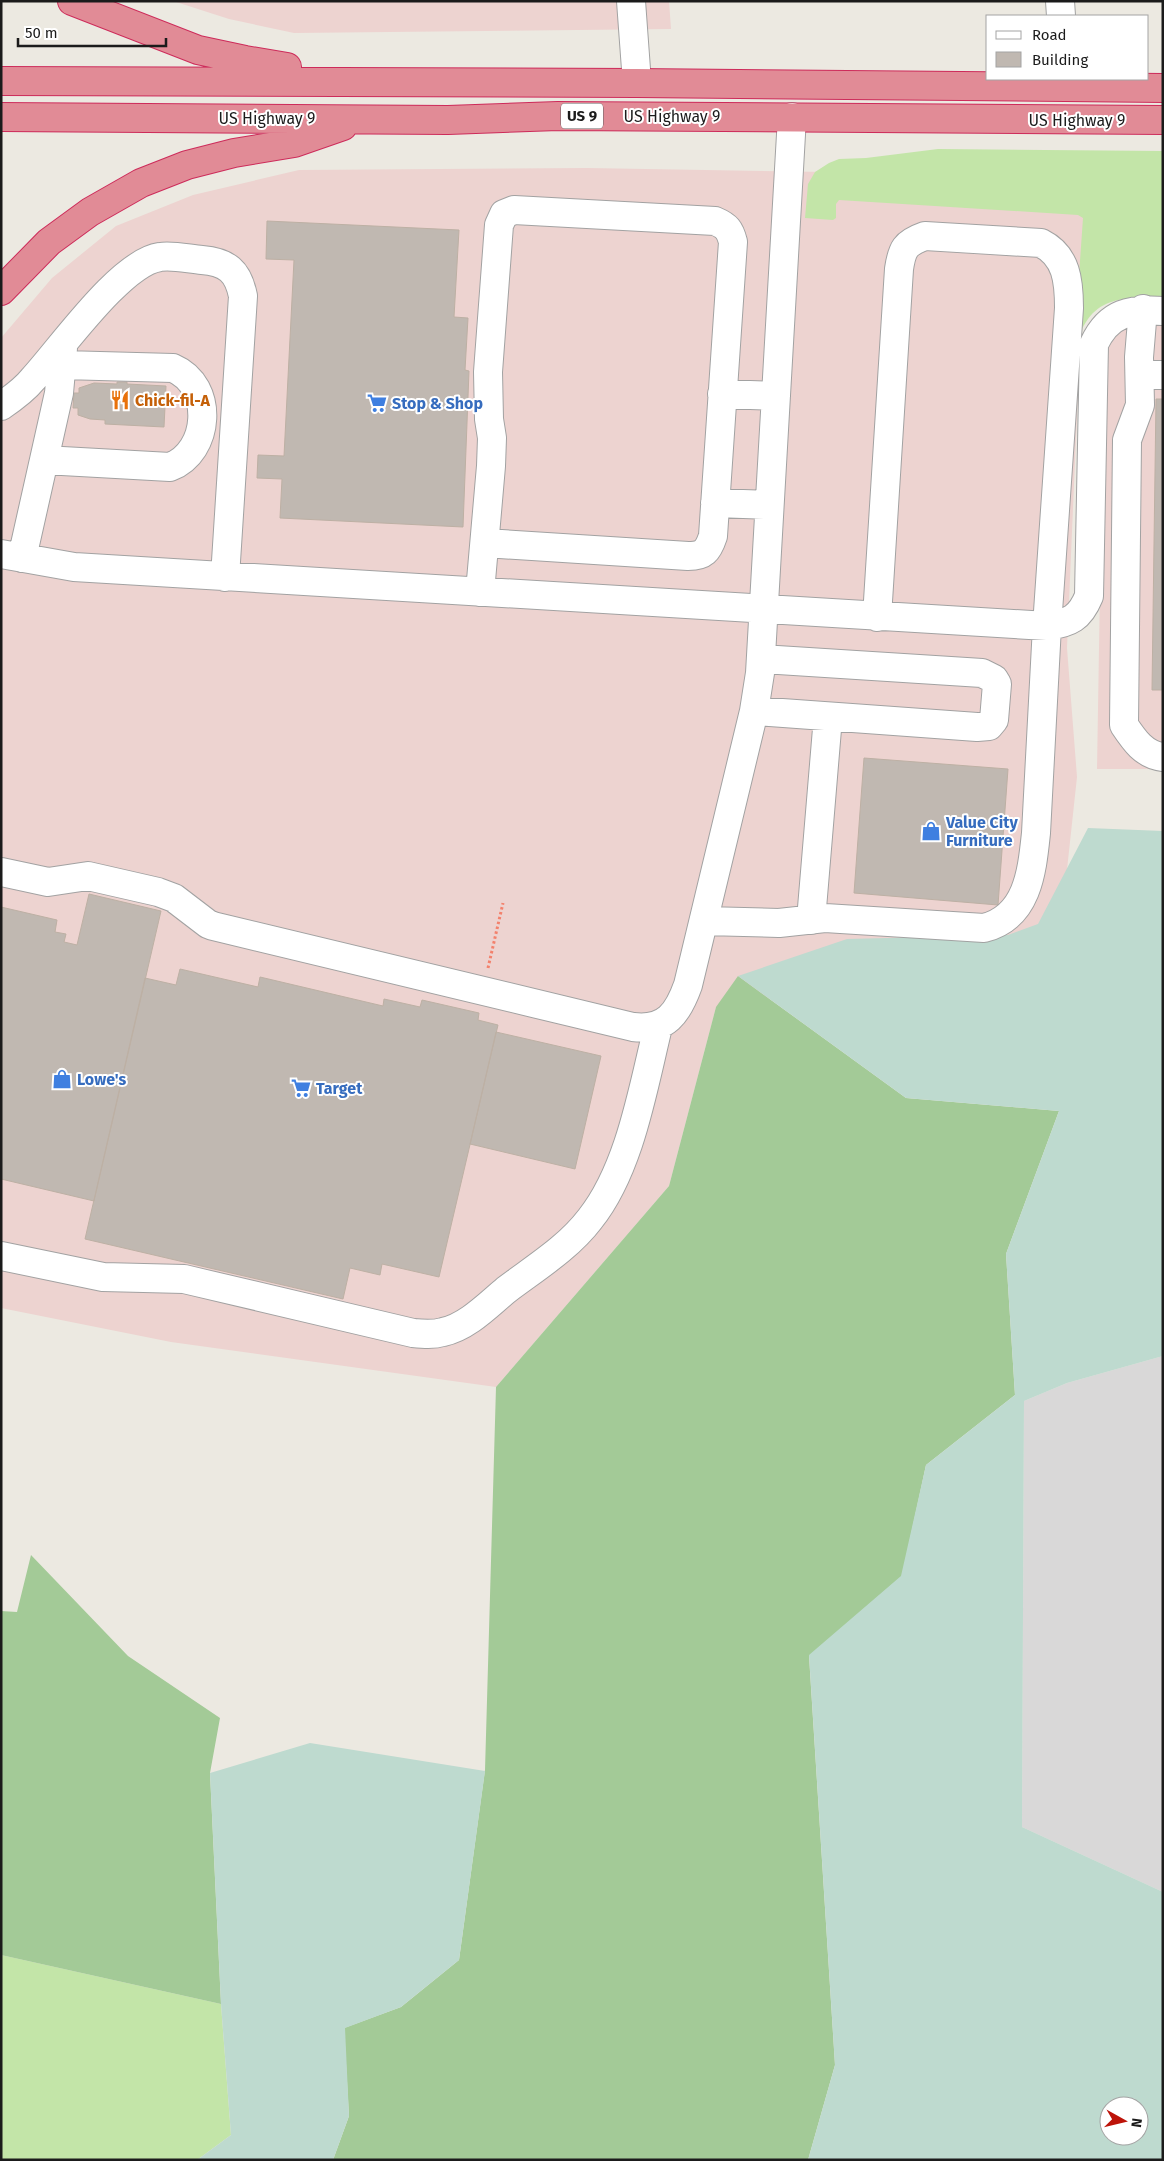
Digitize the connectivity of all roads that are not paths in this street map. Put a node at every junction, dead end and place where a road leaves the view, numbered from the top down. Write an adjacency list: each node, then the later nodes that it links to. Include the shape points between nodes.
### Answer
1 (72, 1): 6 (highway, via 198,50)
2 (631, 1): 7 (lane)
3 (1060, 1): 4 (lane)
4 (1061, 15)
5 (1, 81): 6 (highway, US Highway 9 / US 9)
6 (360, 81): 7 (highway, US Highway 9 / US 9)
7 (637, 83): 8 (highway, US Highway 9 / US 9)
8 (1061, 83): 9 (highway, US Highway 9 / US 9)
9 (1163, 88)
10 (1, 117): 12 (highway, US Highway 9 / US 9)
11 (792, 117): 12 (highway, US Highway 9 / US 9); 13 (highway, US Highway 9 / US 9); 19 (lane)
12 (363, 119): 14 (highway, via 294,143 187,165 141,183 90,212 49,242)
13 (1163, 120)
14 (1, 291)
15 (1153, 310): 17 (lane); 30 (lane, via 1119,315 1108,322 1094,344 1089,596 1073,619)
16 (63, 354): 20 (lane); 21 (lane, via 59,393); 21 (lane, via 174,368 183,372 199,393 202,424 191,452 181,463 170,467); 26 (lane, via 107,292 152,260 160,257 215,261 225,265 240,282 243,296)
17 (1151, 375): 34 (lane, via 1127,440 1124,725 1152,756)
18 (722, 394): 19 (lane); 22 (lane); 24 (lane, via 733,242 725,225 715,221 514,210 504,214 499,224 488,372 492,438)
19 (776, 396): 23 (lane)
20 (1, 406)
21 (44, 460): 25 (lane)
22 (715, 503): 23 (lane); 24 (lane, via 713,536 706,552 700,556)
23 (769, 505): 28 (lane)
24 (485, 543): 27 (lane)
25 (12, 556): 26 (lane, via 74,567)
26 (225, 576): 27 (lane)
27 (480, 592): 28 (lane)
28 (763, 610): 29 (lane); 31 (lane)
29 (877, 617): 30 (lane); 30 (lane, via 899,269 906,247 914,240 934,236 1042,243 1051,248 1066,272 1069,308)
30 (1046, 626): 36 (lane, via 1033,867 1026,891 1017,906 997,924 984,928 825,918)
31 (761, 659): 32 (lane); 33 (lane, via 982,672 994,678 997,684 994,720 989,726)
32 (754, 710): 33 (lane); 37 (lane)
33 (828, 717): 36 (lane)
34 (1163, 757)
35 (1, 872): 38 (lane, via 48,882 88,876 158,892 174,898 208,924 633,1027)
36 (811, 920): 37 (lane, via 779,924)
37 (704, 921): 38 (lane, via 685,995 668,1021)
38 (658, 1027): 39 (lane, via 618,1172 590,1219 570,1241 468,1320 444,1332 413,1333 184,1279 103,1277)
39 (1, 1256)

